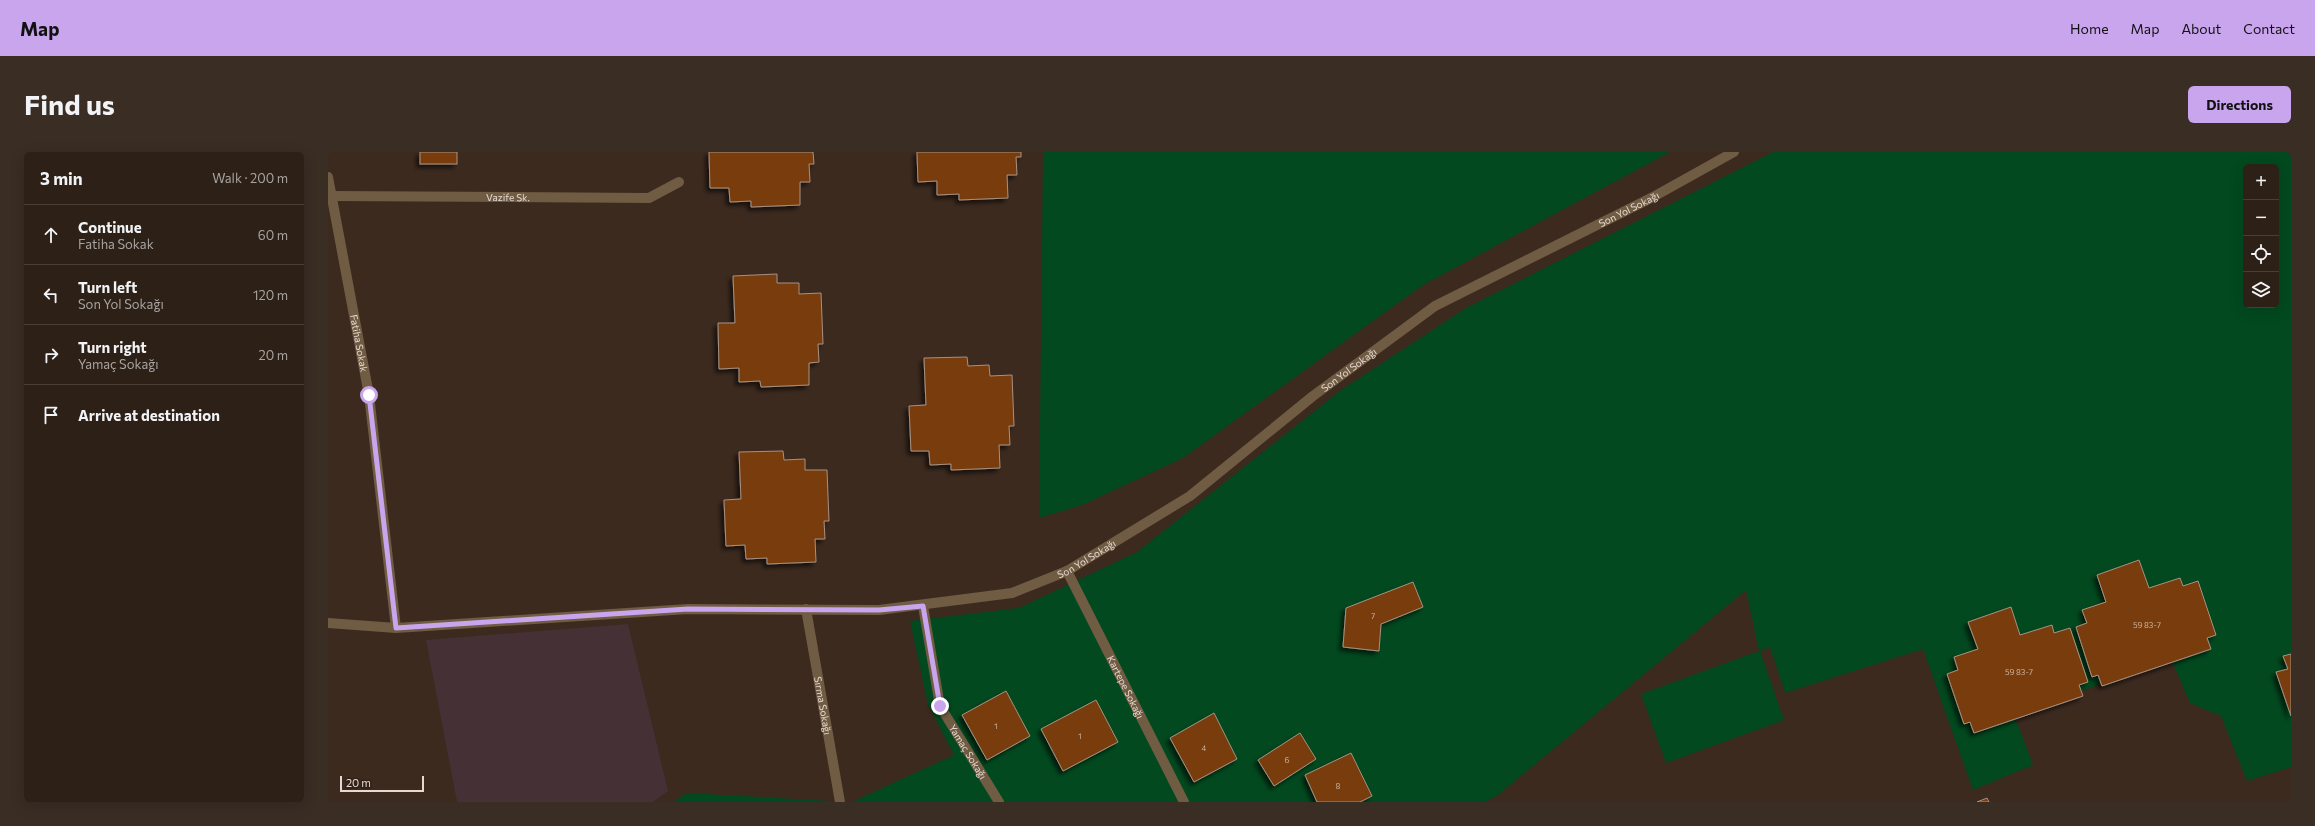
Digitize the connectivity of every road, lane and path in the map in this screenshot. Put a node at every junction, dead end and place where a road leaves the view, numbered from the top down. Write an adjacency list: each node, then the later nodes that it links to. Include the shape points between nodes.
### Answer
1 (1734, 152): 5 (street, Son Yol Sokağı, via 1653,197 1435,306 1313,396 1190,496)
2 (328, 177): 4 (street, Fatiha Sokak)
3 (679, 182): 4 (street, Vazife Sk., via 649,198)
4 (332, 196): 9 (street, Fatiha Sokak, via 369,395)
5 (1066, 571): 6 (street, Son Yol Sokağı, via 1012,593); 12 (street, Kartepe Sokağı)
6 (923, 606): 7 (street, Son Yol Sokağı, via 879,610); 11 (street, Yamaç Sokağı, via 940,706)
7 (806, 609): 9 (street, Son Yol Sokağı, via 688,609); 10 (street, Sırma Sokağı)
8 (328, 623): 9 (street, Son Yol Sokağı)
9 (396, 628)
10 (840, 802)
11 (999, 802)
12 (1184, 802)

